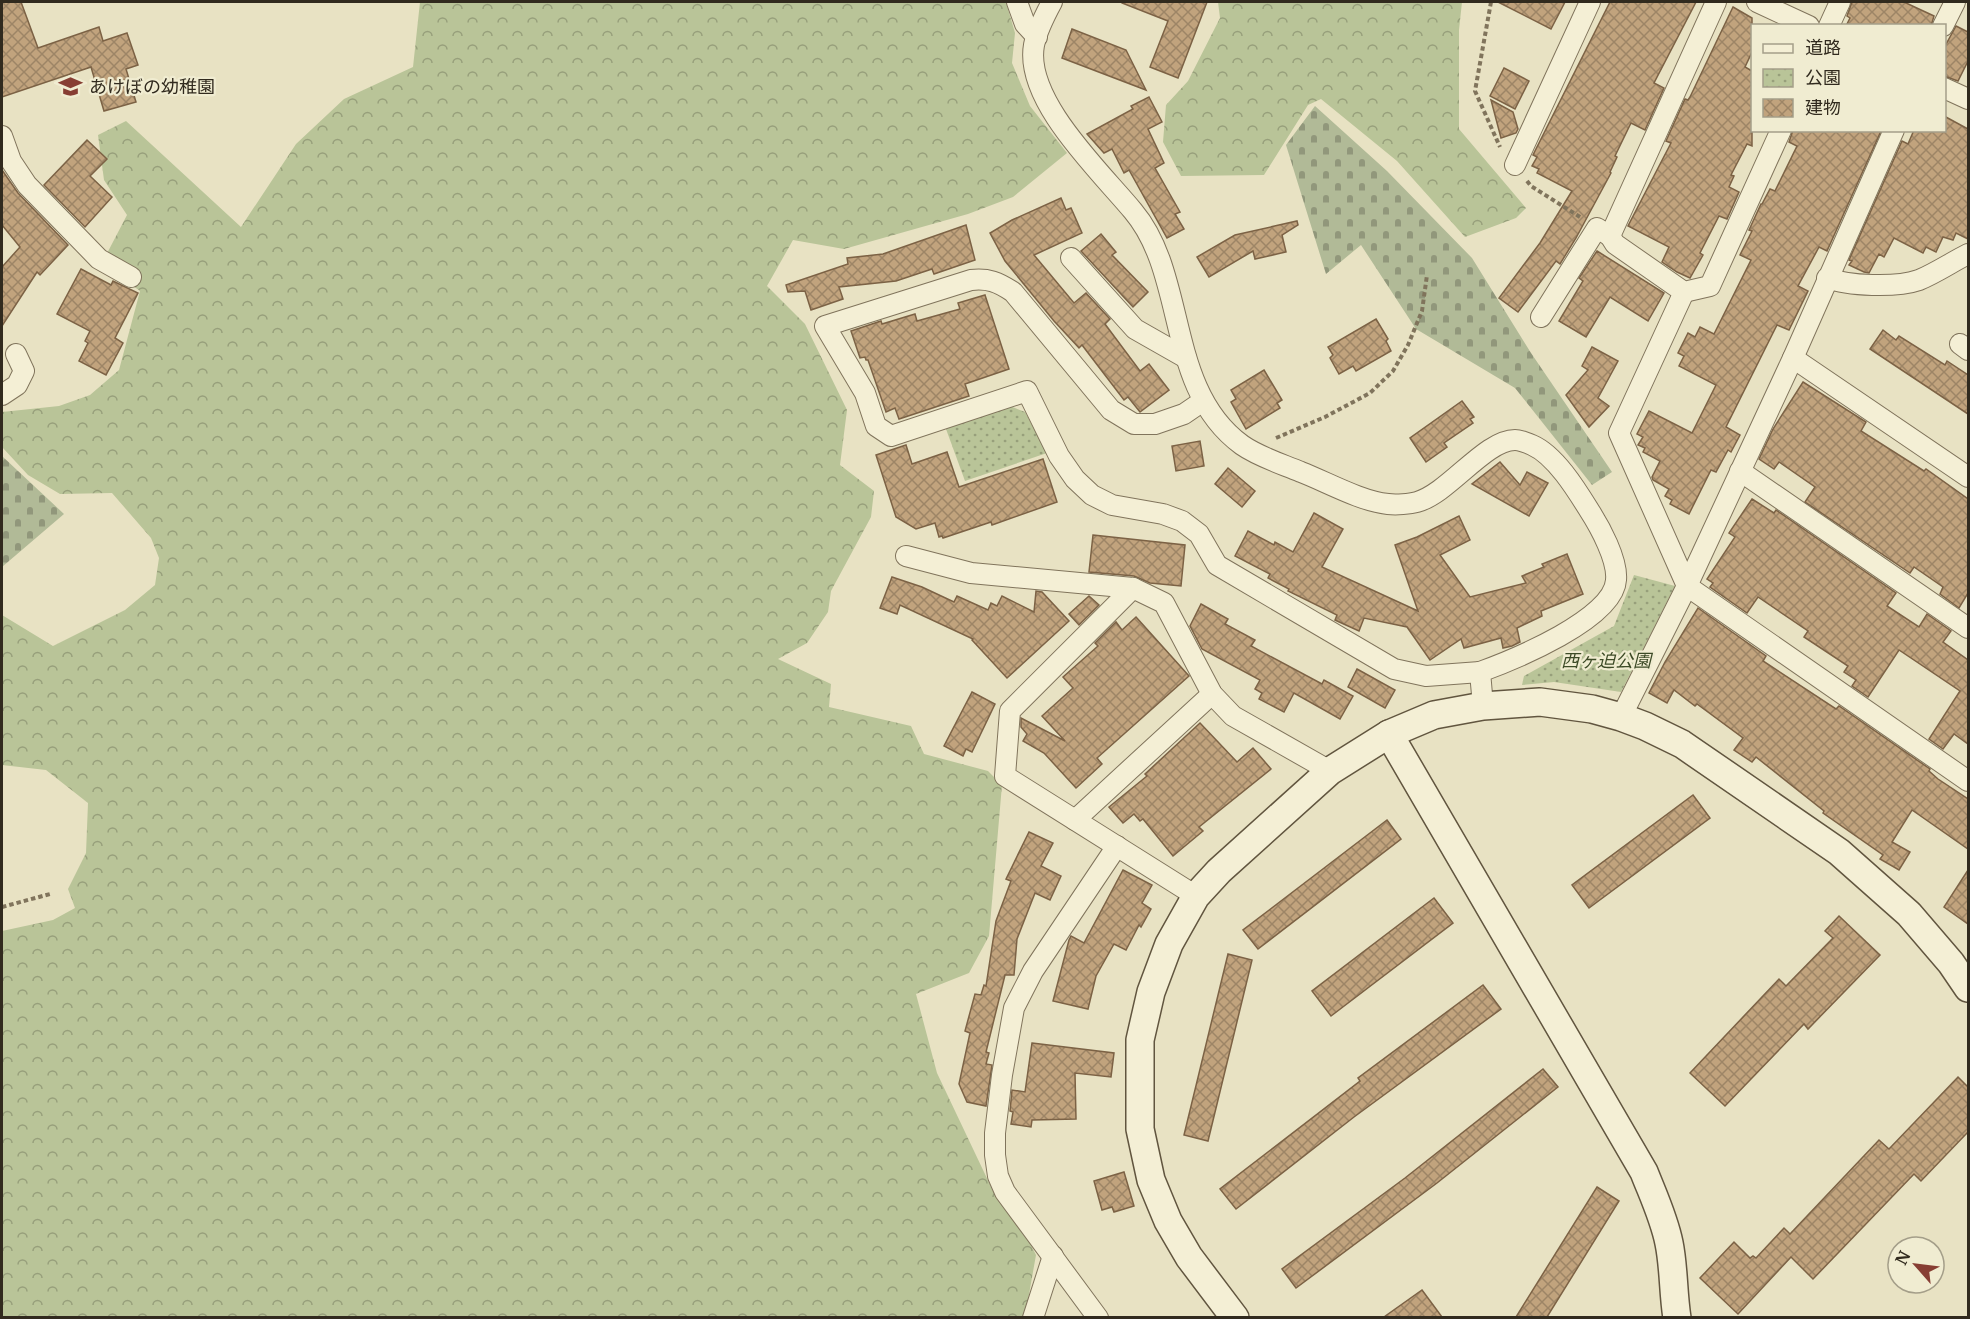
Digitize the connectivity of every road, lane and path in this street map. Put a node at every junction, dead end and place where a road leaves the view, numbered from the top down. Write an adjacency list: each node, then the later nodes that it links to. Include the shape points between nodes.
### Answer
1 (1017, 2): 11 (street, via 1025,24)
2 (1052, 2): 11 (street)
3 (1590, 2): 17 (street)
4 (1716, 2): 18 (street)
5 (1757, 2): 8 (street)
6 (1840, 2): 9 (street)
7 (1955, 2): 10 (street)
8 (1805, 24)
9 (1830, 24)
10 (1944, 24)
11 (1037, 37): 27 (street, via 1033,63 1051,110 1137,214 1156,249)
12 (1946, 89): 13 (street)
13 (1968, 99)
14 (1780, 132): 24 (street, via 1710,286)
15 (1893, 132): 23 (street)
16 (2, 135): 22 (street, via 11,161 27,185 99,259)
17 (1515, 165)
18 (1610, 236): 24 (street, via 1615,244); 25 (street, via 1597,228)
19 (1968, 254): 23 (street, via 1917,280 1879,285 1839,283)
20 (1071, 258): 27 (street, via 1135,329)
21 (1427, 275): 31 (path, via 1422,311 1408,345 1393,370 1370,393 1283,437)
22 (131, 277)
23 (1827, 278): 28 (street)
24 (1683, 292): 35 (street, via 1619,433)
25 (1541, 317)
26 (16, 354): 29 (street, via 24,371 17,385)
27 (1186, 358): 30 (street)
28 (1792, 358): 32 (street); 33 (street)
29 (2, 395)
30 (1203, 400): 31 (street, via 1222,427); 38 (street, via 1184,414 1155,424 1134,424 1111,410 1012,292 985,279 825,326 865,393 876,426 891,436 1027,391 1059,456 1092,495 1112,505 1182,521 1199,534 1217,565 1394,669 1426,676)
31 (1243, 446): 38 (street, via 1366,499 1389,504 1417,502 1440,490 1497,445 1515,440 1534,446 1548,457 1573,485 1603,532 1617,580 1612,595 1601,608 1578,625 1517,658)
32 (1740, 471): 35 (street); 37 (street)
33 (1968, 477)
34 (906, 556): 36 (street, via 971,573)
35 (1687, 586): 41 (street); 44 (street)
36 (1133, 588): 39 (street, via 1164,603); 45 (street, via 1010,711 1005,776)
37 (1968, 628)
38 (1480, 672): 40 (street)
39 (1212, 694): 43 (street, via 1233,716); 45 (street)
40 (1483, 706): 41 (street, via 1540,702); 42 (street, via 1434,715)
41 (1621, 717): 50 (street, via 1682,744 1839,852 1909,914)
42 (1389, 734): 43 (street); 55 (street, via 1644,1172 1669,1242)
43 (1330, 771): 48 (street)
44 (1968, 780)
45 (1075, 820): 46 (street)
46 (1117, 846): 48 (street); 51 (street, via 1033,971 1014,1008 1002,1075 995,1133 998,1176 1005,1192)
47 (50, 894): 49 (path)
48 (1196, 896): 54 (street, via 1169,944 1151,992 1140,1040 1140,1129 1151,1180 1168,1221 1189,1257)
49 (2, 907)
50 (1968, 988)
51 (1053, 1256): 52 (street); 53 (street)
52 (1033, 1317)
53 (1098, 1317)
54 (1235, 1317)
55 (1677, 1317)

